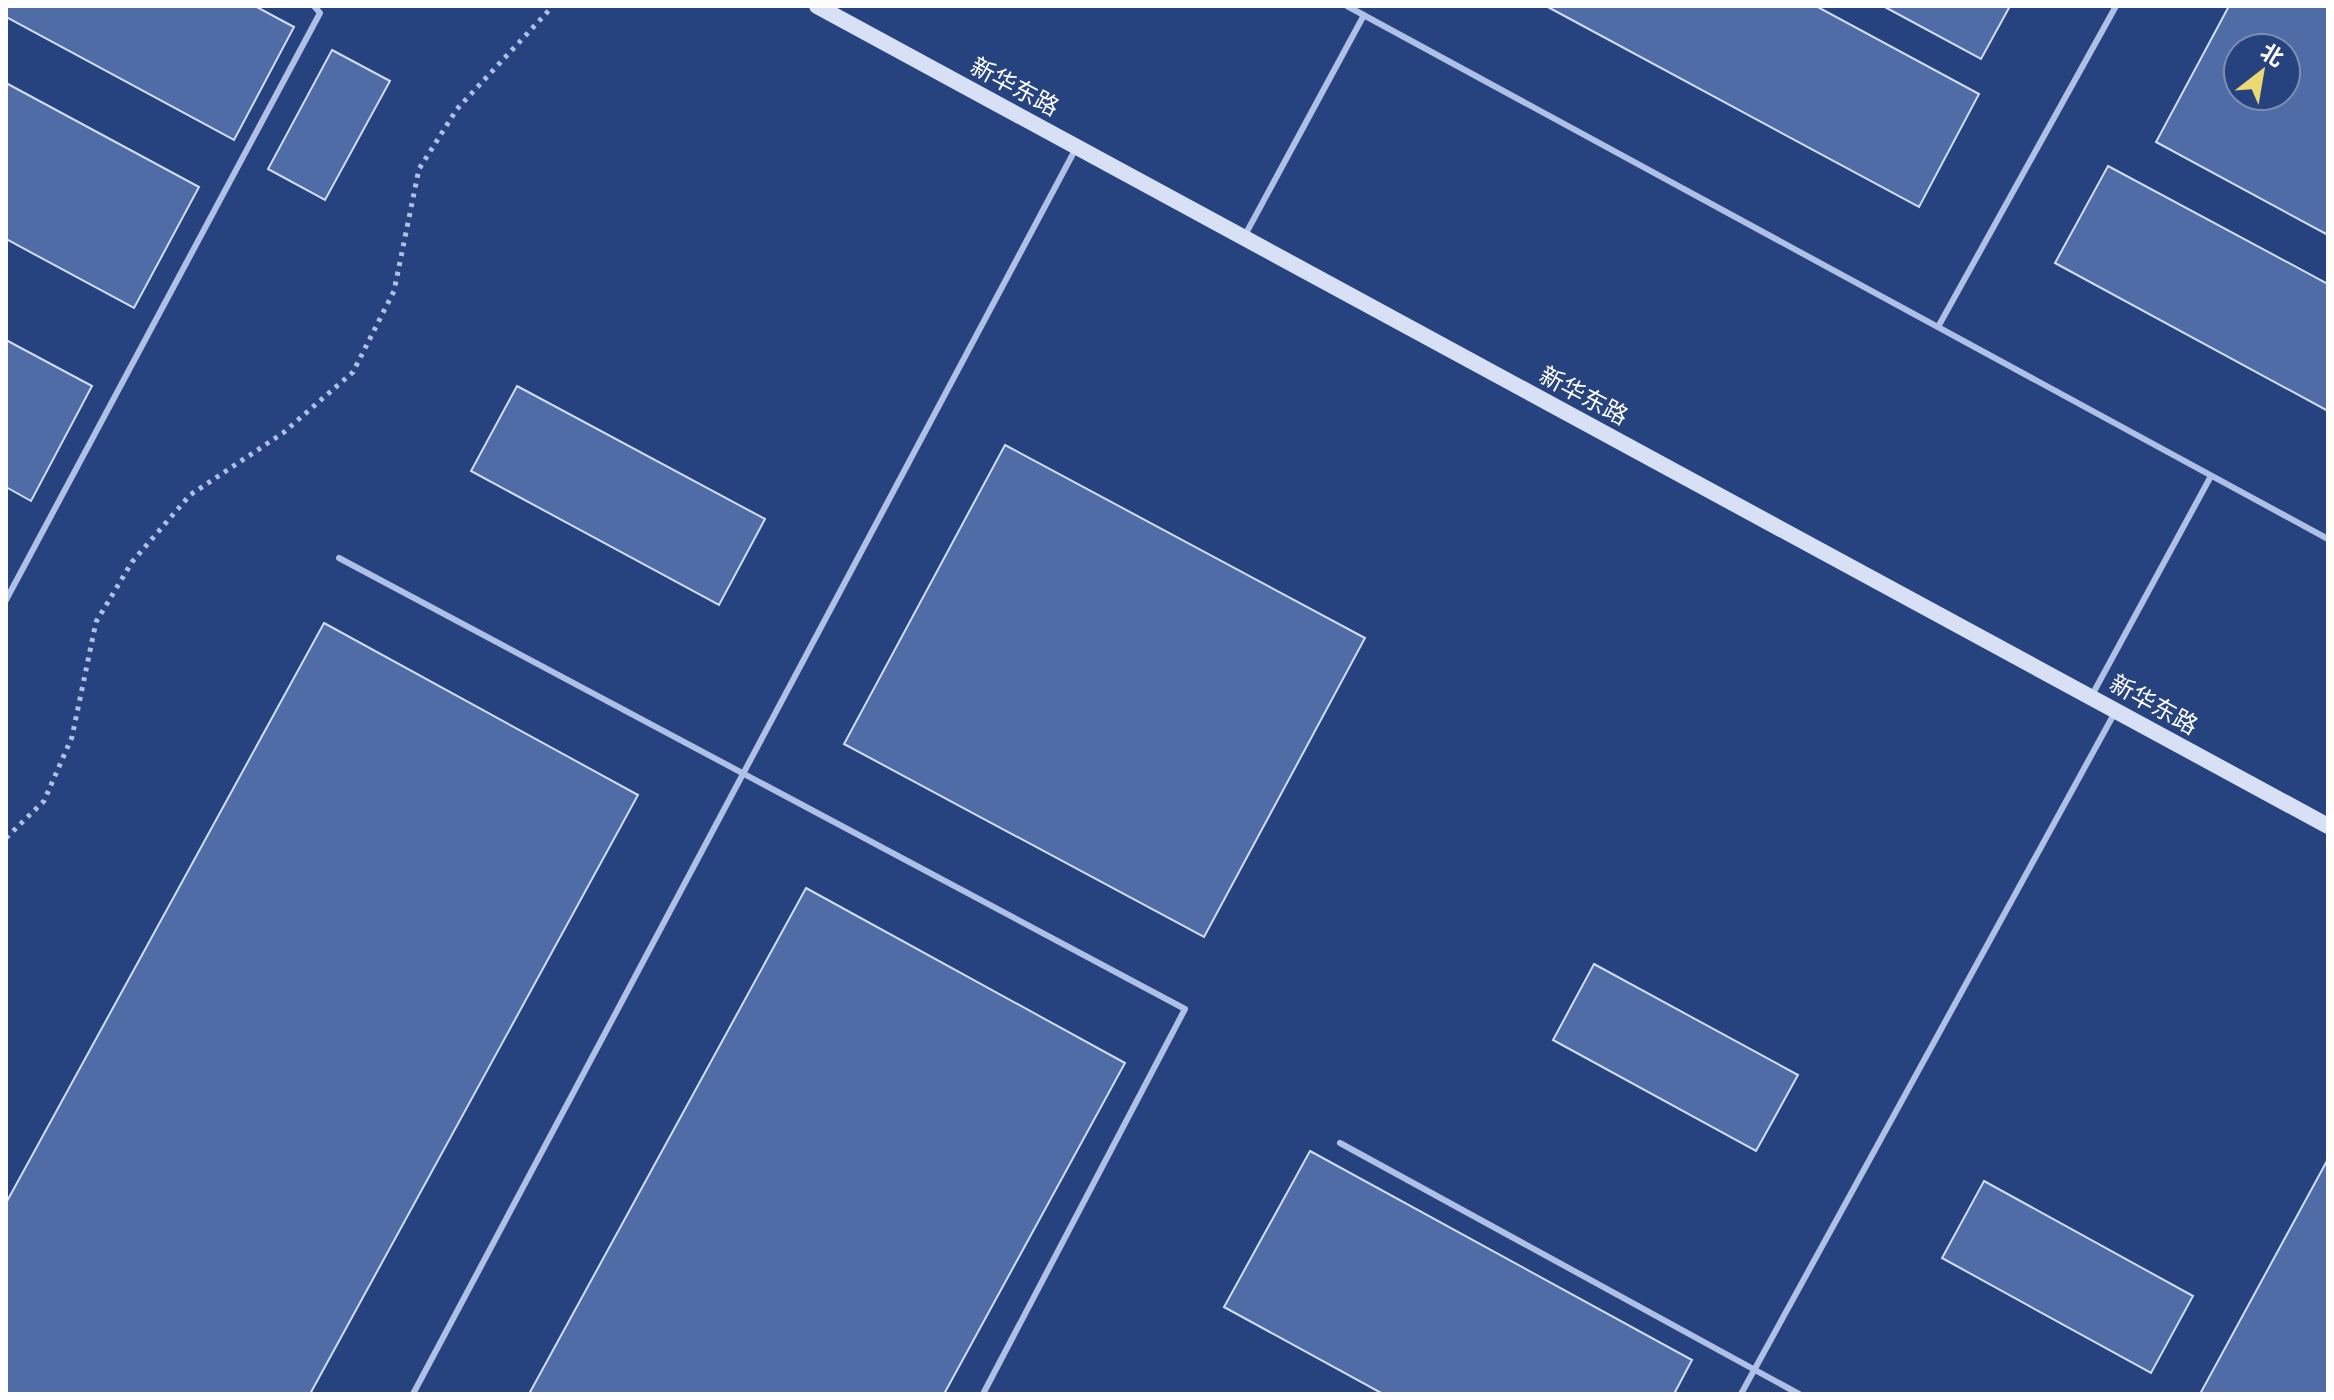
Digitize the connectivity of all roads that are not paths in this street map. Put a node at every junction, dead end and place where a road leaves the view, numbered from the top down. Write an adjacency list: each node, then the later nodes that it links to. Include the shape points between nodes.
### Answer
1 (314, 6): 12 (lane, via 320,13)
2 (817, 6): 6 (main road, 新华东路)
3 (1347, 6): 5 (lane)
4 (2116, 6): 8 (lane)
5 (1364, 15): 7 (lane); 8 (lane)
6 (1076, 146): 7 (main road, 新华东路); 15 (lane)
7 (1244, 238): 13 (main road, 新华东路)
8 (1938, 327): 9 (lane)
9 (2211, 476): 10 (lane); 13 (lane)
10 (2328, 539)
11 (339, 558): 15 (lane)
12 (6, 600)
13 (2091, 697): 14 (main road, 新华东路)
14 (2116, 711): 16 (main road, 新华东路); 18 (lane)
15 (743, 773): 19 (lane); 20 (lane, via 1185,1009)
16 (2328, 826)
17 (1340, 1143): 18 (lane)
18 (1754, 1370): 21 (lane); 22 (lane)
19 (413, 1394)
20 (983, 1394)
21 (1741, 1394)
22 (1799, 1394)

